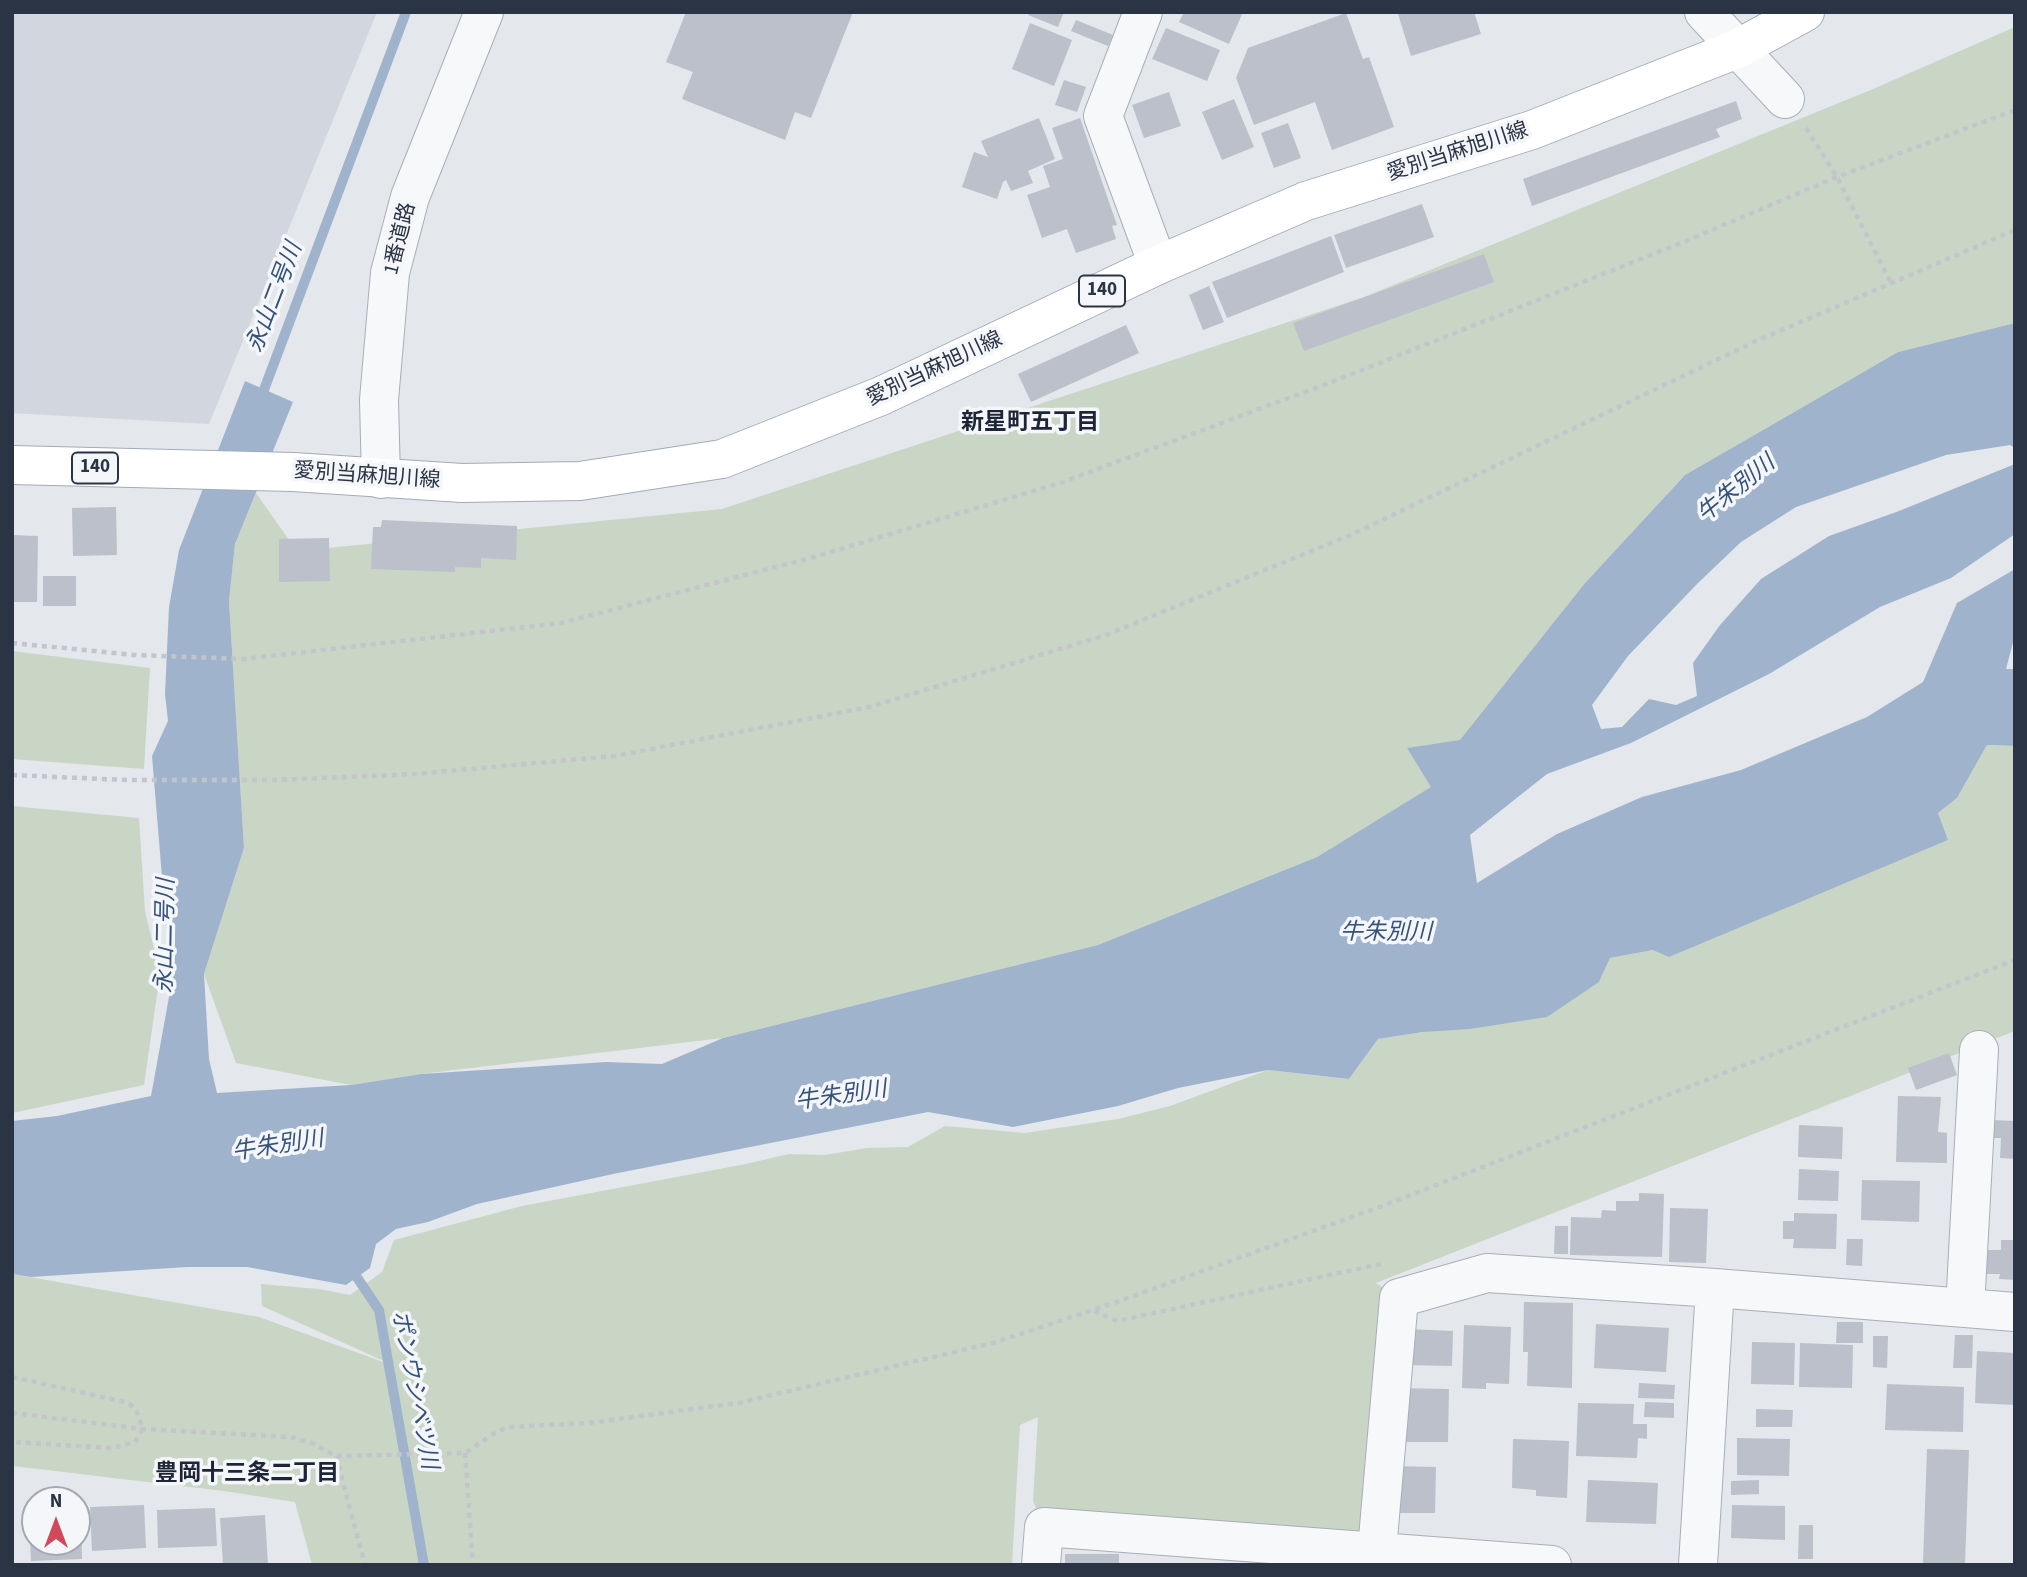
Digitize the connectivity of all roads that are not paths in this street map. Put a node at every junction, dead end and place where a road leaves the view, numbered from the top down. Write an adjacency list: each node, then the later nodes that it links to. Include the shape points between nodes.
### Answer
1 (484, 12): 9 (street, 1番道路, via 410,197 390,273 379,400)
2 (1143, 12): 7 (street, via 1103,116)
3 (1704, 12): 5 (street)
4 (1805, 12): 5 (main road, 愛別当麻旭川線 / 140)
5 (1737, 49): 6 (street); 7 (main road, 愛別当麻旭川線 / 140, via 1532,130 1306,201)
6 (1785, 99)
7 (1158, 265): 9 (main road, 愛別当麻旭川線 / 140, via 881,396 722,459 580,481)
8 (12, 465): 9 (main road, 愛別当麻旭川線 / 140, via 293,472)
9 (381, 479)
10 (1979, 1050): 12 (street)
11 (1715, 1288): 12 (street); 14 (street, via 1487,1273 1399,1298); 17 (street)
12 (1965, 1308): 13 (street)
13 (2015, 1312)
14 (1377, 1550): 15 (street, via 1044,1527); 16 (street)
15 (1041, 1565)
16 (1552, 1565)
17 (1698, 1565)

